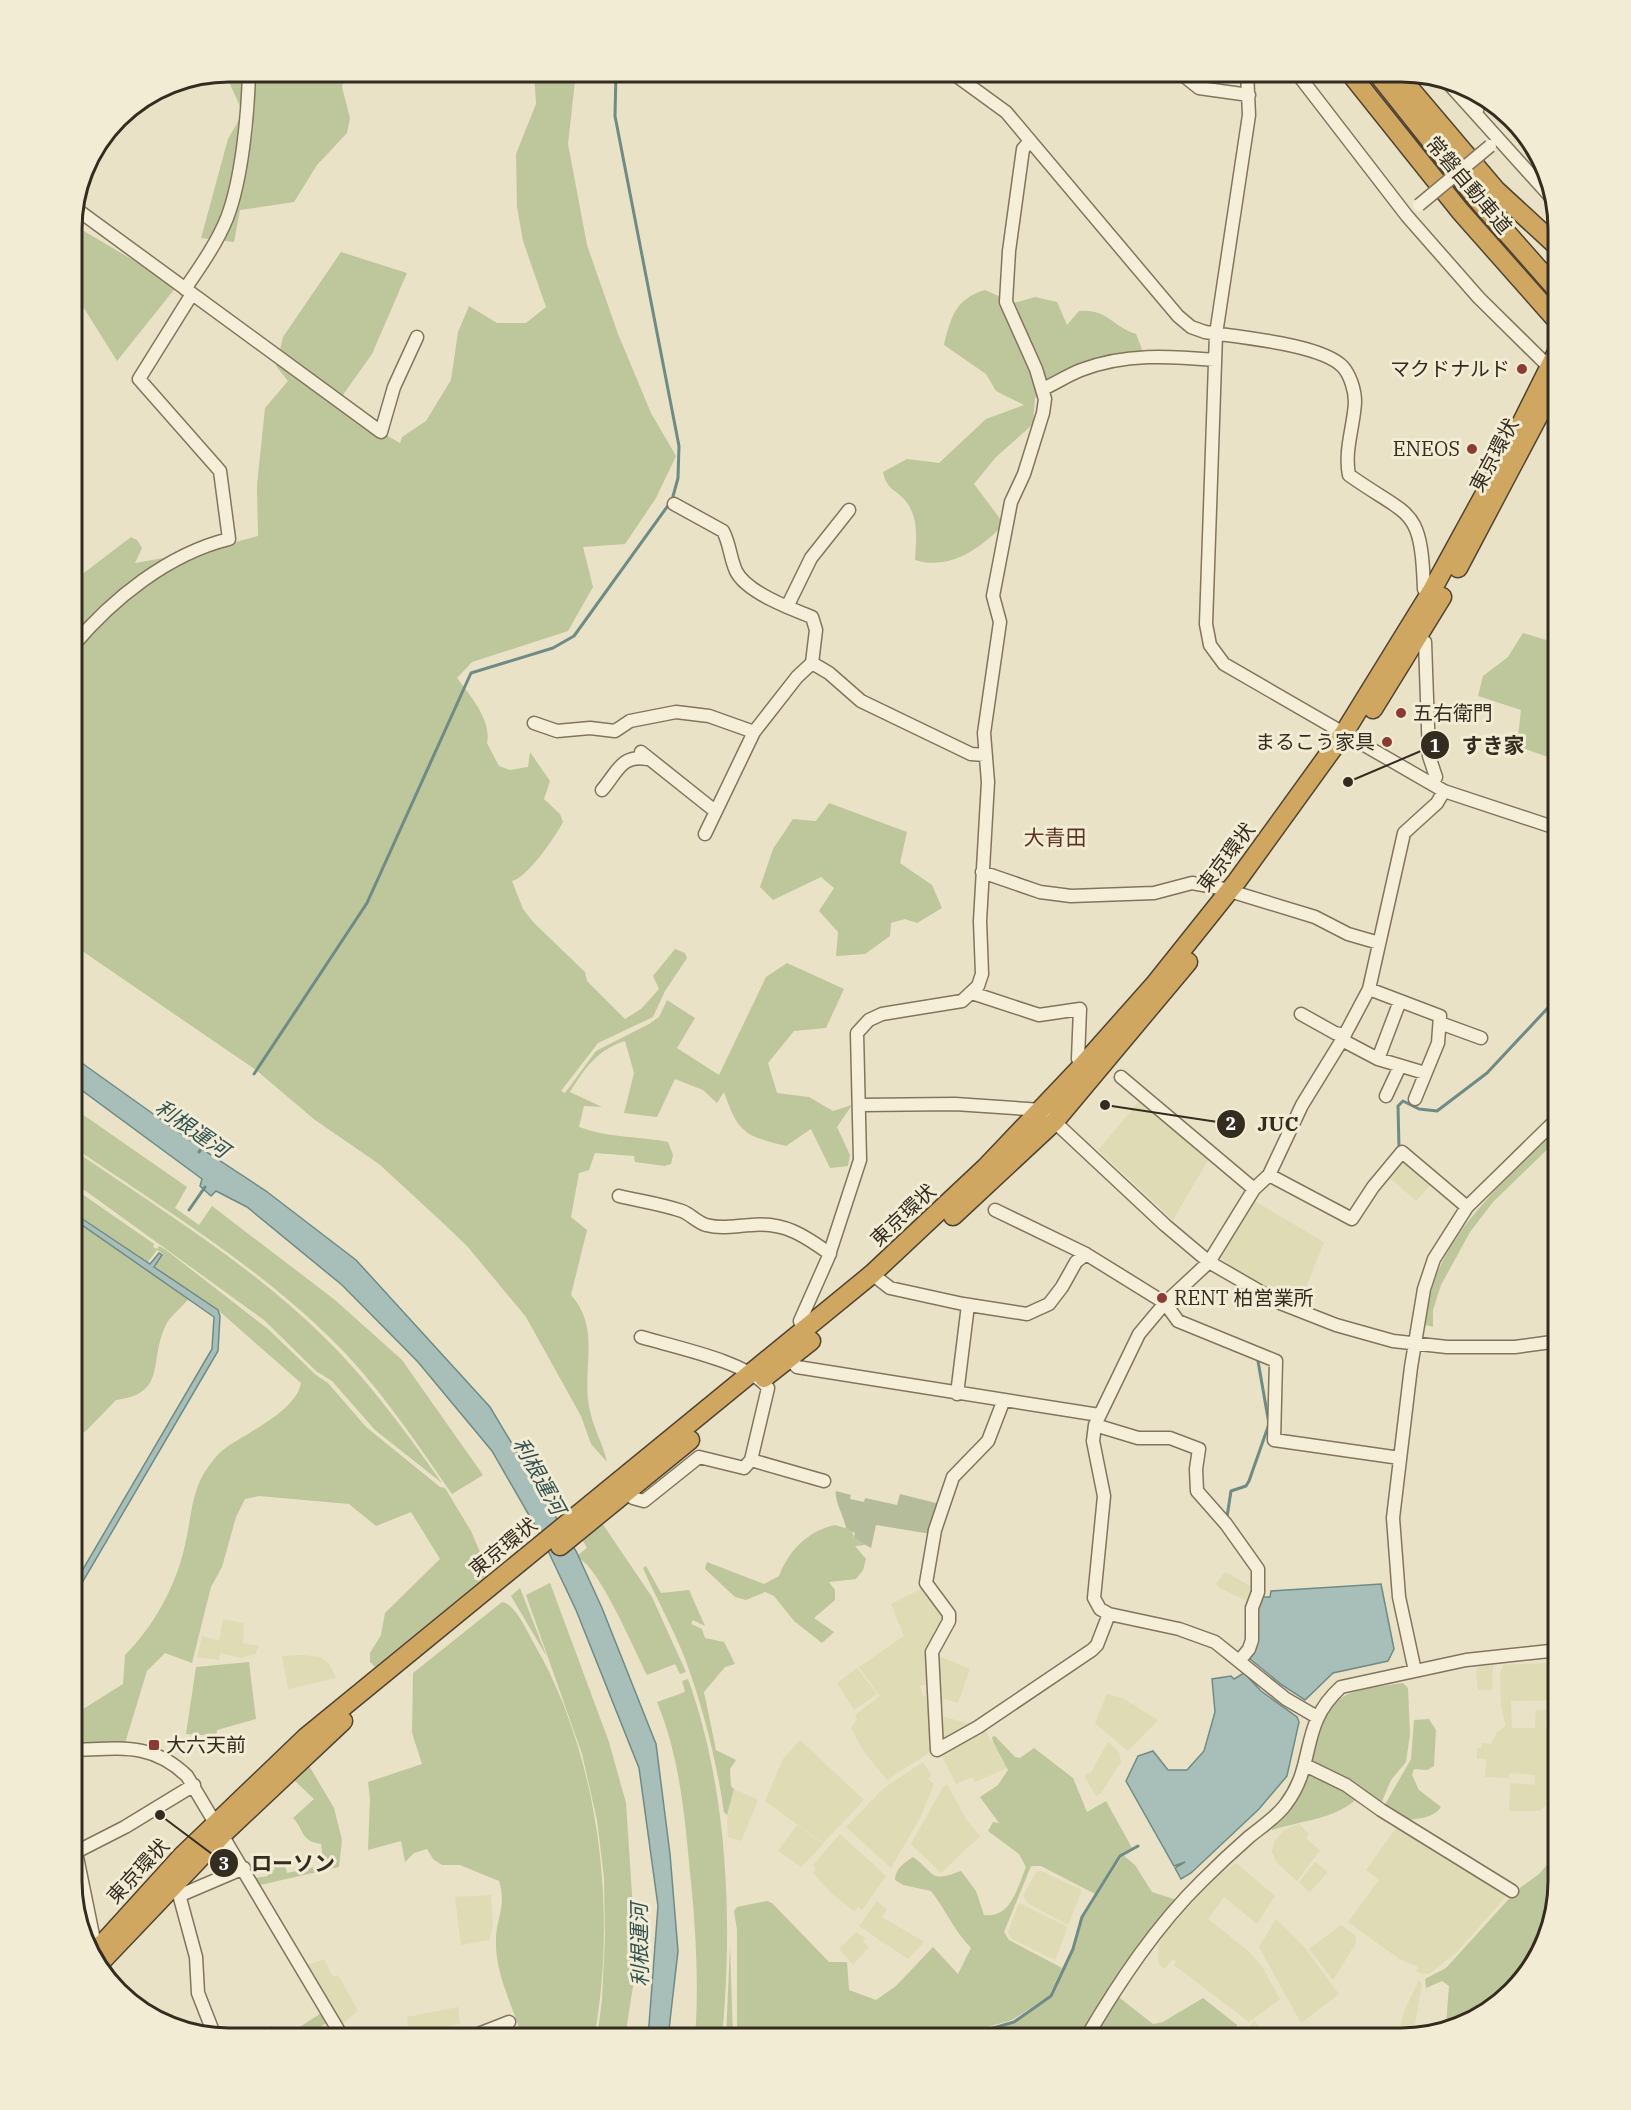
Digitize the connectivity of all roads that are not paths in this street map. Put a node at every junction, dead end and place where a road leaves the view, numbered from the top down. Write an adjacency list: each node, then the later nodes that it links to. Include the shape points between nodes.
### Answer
1 (248, 83): 20 (street, via 231,207)
2 (966, 83): 13 (street, via 1006,112)
3 (1193, 83): 10 (street, via 1199,88)
4 (1248, 83): 10 (street)
5 (1304, 83): 16 (street)
6 (1358, 83): 21 (highway, 常磐自動車道, via 1453,203)
7 (1385, 83): 19 (highway, 常磐自動車道, via 1477,199)
8 (1405, 83): 18 (highway, via 1496,190)
9 (1458, 94): 12 (street)
10 (1249, 95): 22 (street)
11 (1478, 104): 12 (street)
12 (1476, 114): 14 (street)
13 (1029, 142): 22 (street, via 1178,316 1191,327); 26 (street, via 1023,149 1006,302)
14 (1493, 143): 15 (street); 16 (street, bridge)
15 (1543, 190)
16 (1407, 216): 25 (street, via 1479,298)
17 (83, 218): 20 (street)
18 (1548, 238)
19 (1548, 280)
20 (188, 291): 23 (street, via 381,432 394,387); 32 (street, via 139,379 220,471 229,539 178,557 157,570)
21 (1548, 311)
22 (1216, 334): 24 (street); 30 (street, via 1295,347 1342,366 1355,403 1349,475 1412,518 1421,536 1424,589)
23 (417, 337)
24 (1215, 360): 26 (street, via 1164,355 1108,362 1080,370); 37 (street, via 1206,624 1210,645 1224,664)
25 (1548, 365)
26 (1043, 389): 38 (street, via 1043,412 1011,502 993,596 1000,622 984,733)
27 (1548, 393): 30 (highway, 東京環状, via 1508,478)
28 (674, 504): 31 (street, via 723,531 739,576)
29 (849, 510): 31 (street, via 810,558)
30 (1436, 595): 33 (highway, 東京環状); 37 (highway, 東京環状)
31 (787, 607): 34 (street, via 815,622)
32 (83, 636)
33 (1418, 638): 37 (highway, 東京環状); 39 (street, via 1425,642 1429,756 1436,777)
34 (812, 663): 36 (street); 38 (street, via 861,701 971,753)
35 (534, 723): 36 (street, via 557,731 615,731 630,721 676,712 709,716)
36 (754, 732): 42 (street)
37 (1348, 736): 39 (street); 46 (highway, 東京環状)
38 (985, 754): 45 (street, via 988,782)
39 (1432, 784): 41 (street)
40 (602, 790): 42 (street, via 625,760 644,755)
41 (1443, 791): 43 (street); 47 (street, via 1437,803 1404,834)
42 (715, 811): 44 (street)
43 (1548, 825)
44 (705, 834)
45 (982, 872): 46 (street, via 1040,892 1071,896 1154,893 1192,883); 49 (street, via 980,921 984,964)
46 (1235, 892): 47 (street, via 1315,917 1348,934); 56 (highway, 東京環状); 63 (highway, 東京環状, via 1162,996)
47 (1379, 943): 48 (street)
48 (1369, 989): 50 (street); 53 (street)
49 (972, 993): 56 (street, via 1039,1015 1080,1009 1078,1059); 62 (street, via 952,1004 882,1014 862,1025 856,1041)
50 (1400, 1001): 52 (street, via 1440,1016); 55 (street)
51 (1301, 1014): 53 (street)
52 (1440, 1023): 54 (street); 58 (street, via 1438,1043)
53 (1344, 1038): 55 (street); 65 (street, via 1302,1105)
54 (1481, 1038)
55 (1378, 1059): 57 (street)
56 (1083, 1065): 63 (highway, 東京環状)
57 (1400, 1066): 58 (street); 60 (street)
58 (1425, 1073): 61 (street)
59 (1122, 1077): 66 (street)
60 (1386, 1096)
61 (1415, 1099)
62 (860, 1105): 63 (street, via 955,1104); 70 (street, via 860,1160)
63 (1048, 1115): 72 (street); 73 (highway, 東京環状, via 986,1167)
64 (1548, 1128): 68 (street)
65 (1269, 1175): 66 (street); 68 (street, via 1352,1219 1402,1152)
66 (1254, 1189): 72 (street)
67 (619, 1196): 70 (street, via 684,1211 703,1224 731,1229 749,1224 780,1225 803,1234)
68 (1467, 1207): 79 (street, via 1434,1259 1424,1289)
69 (995, 1210): 71 (street)
70 (830, 1254): 77 (street, via 800,1321)
71 (1086, 1254): 74 (street); 75 (street, via 1076,1262 1049,1304 1027,1314)
72 (1209, 1262): 74 (street); 79 (street, via 1301,1312 1355,1332)
73 (876, 1279): 75 (street, via 890,1288); 77 (highway, 東京環状)
74 (1165, 1303): 84 (street, via 1139,1335); 85 (street, via 1178,1321 1276,1361 1274,1440)
75 (968, 1305): 82 (street)
76 (641, 1337): 81 (street)
77 (806, 1337): 80 (highway, 東京環状)
78 (1548, 1342): 79 (street, via 1484,1349)
79 (1415, 1344): 85 (street)
80 (786, 1354): 81 (highway, 東京環状); 82 (street, via 797,1367)
81 (757, 1377): 86 (street, via 768,1388); 97 (highway, 東京環状, via 509,1578)
82 (957, 1394): 83 (street)
83 (1003, 1402): 84 (street); 89 (street, via 988,1442 953,1477 930,1557 926,1583 949,1614 947,1627 932,1652 937,1750 978,1728 1092,1650)
84 (1097, 1420): 89 (street, via 1094,1441 1104,1506 1094,1598 1100,1609); 91 (street, via 1138,1438 1170,1438 1199,1449 1197,1491 1258,1569 1252,1640)
85 (1400, 1458): 92 (street, via 1392,1540)
86 (751, 1460): 87 (street); 88 (street, via 744,1468 737,1468 699,1457 644,1501)
87 (824, 1481)
88 (633, 1498)
89 (1109, 1614): 91 (street, via 1206,1638)
90 (1548, 1651): 92 (street, via 1466,1660)
91 (1240, 1660): 93 (street, via 1286,1699)
92 (1415, 1671): 93 (street, via 1341,1687)
93 (1317, 1717): 95 (street)
94 (83, 1750): 96 (street, via 147,1750 179,1768)
95 (1305, 1765): 100 (street, via 1346,1785); 107 (street, via 1285,1806 1188,1896 1128,1970)
96 (194, 1785): 97 (street); 98 (street)
97 (220, 1828): 99 (street); 101 (highway, 東京環状); 102 (highway, 東京環状)
98 (83, 1848)
99 (244, 1868): 104 (street, via 180,1898 196,1957 198,1993); 105 (street)
100 (1512, 1891)
101 (99, 1947)
102 (105, 1958)
103 (509, 2022): 106 (street)
104 (210, 2026)
105 (337, 2028)
106 (494, 2028)
107 (1092, 2028)

